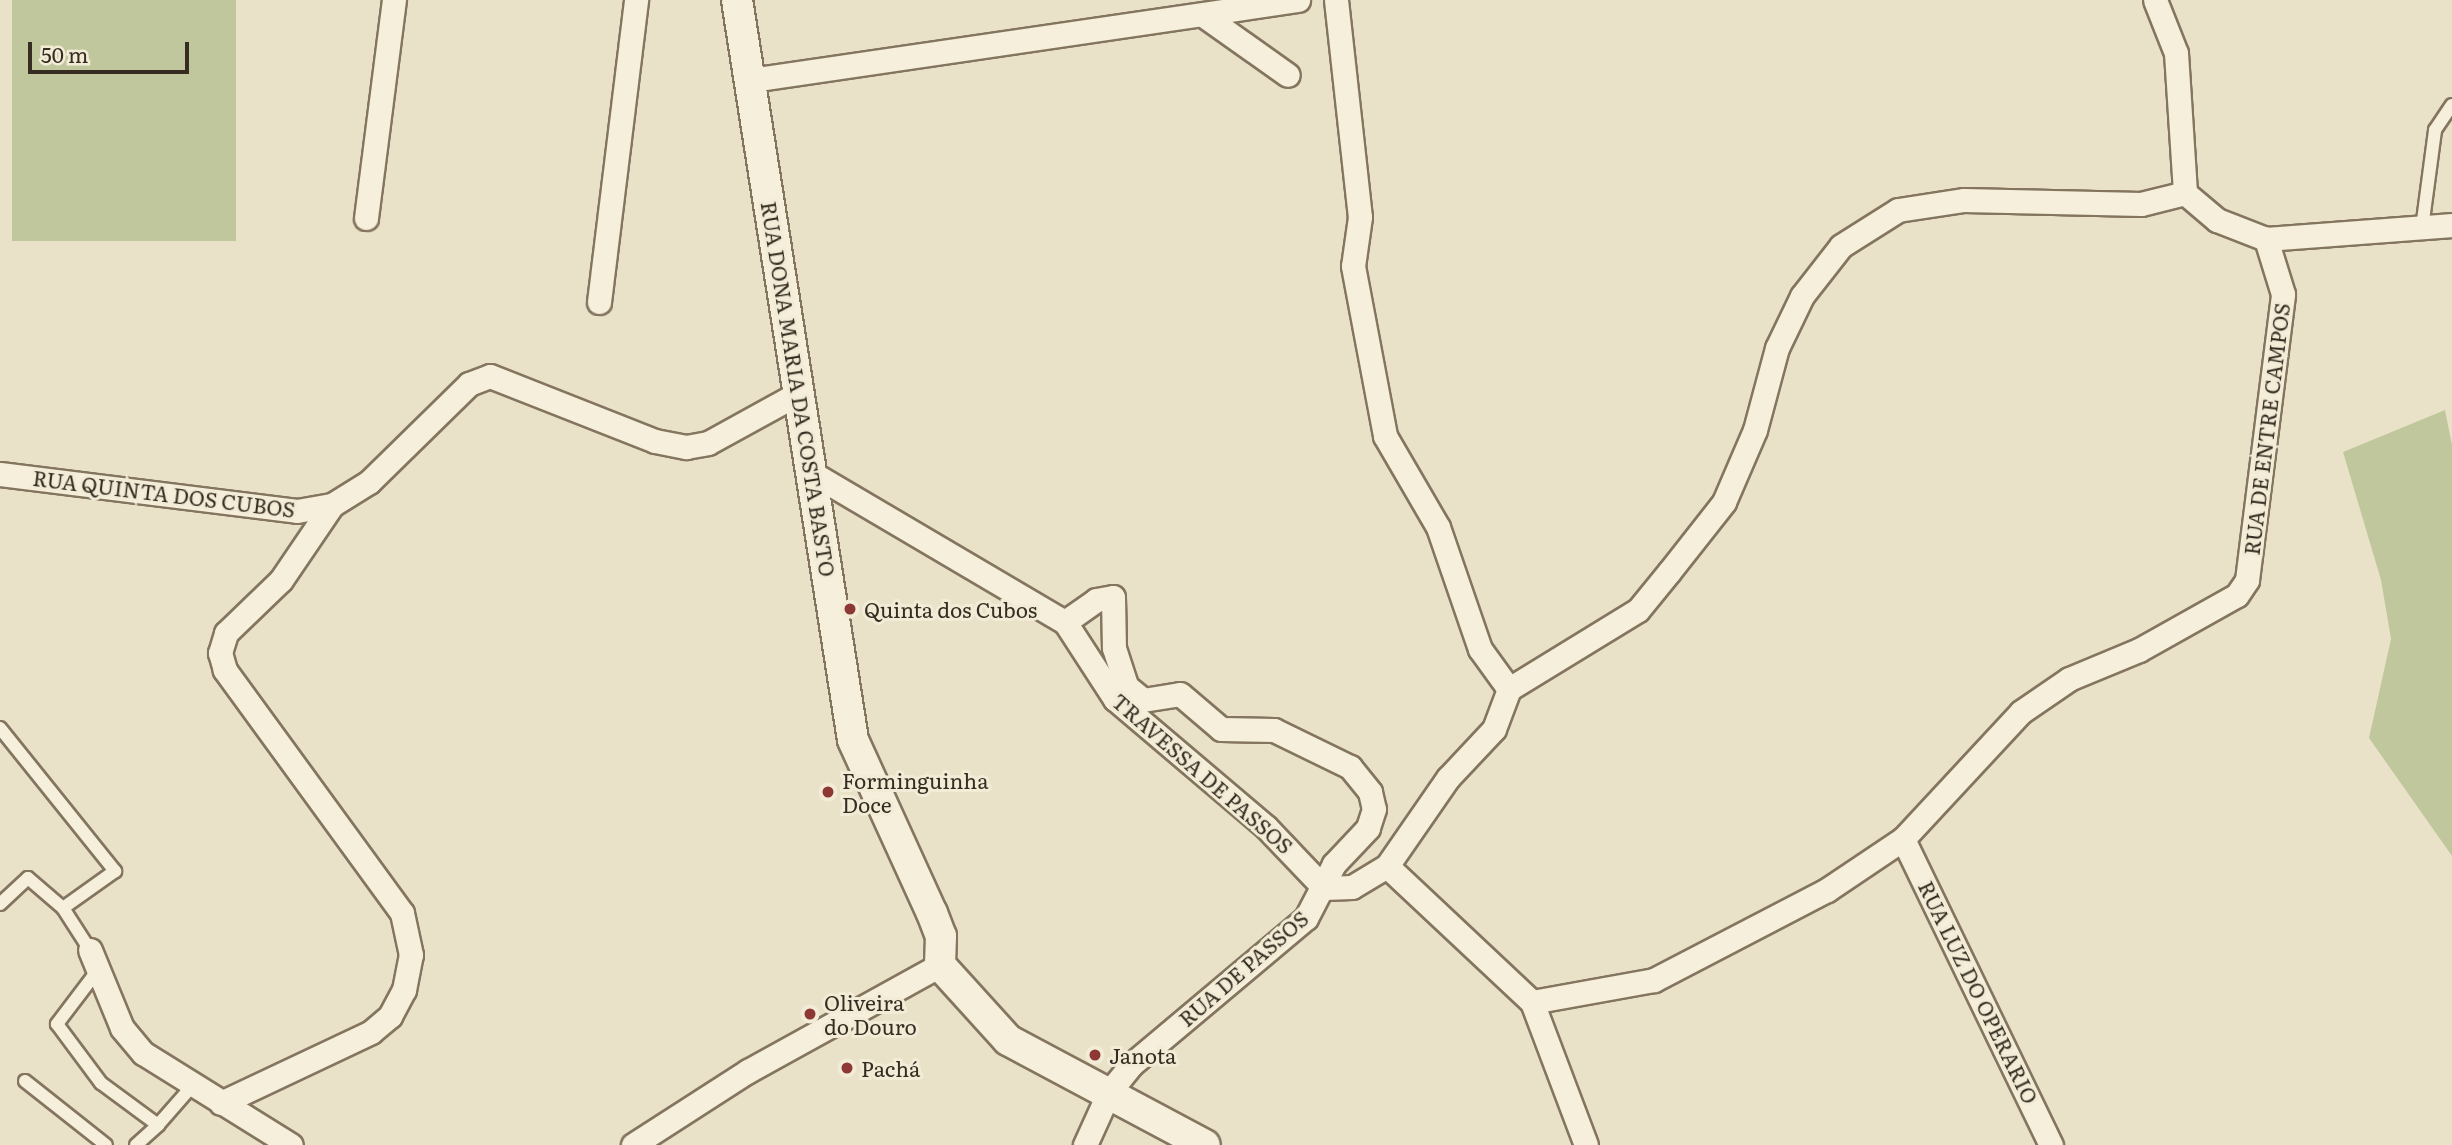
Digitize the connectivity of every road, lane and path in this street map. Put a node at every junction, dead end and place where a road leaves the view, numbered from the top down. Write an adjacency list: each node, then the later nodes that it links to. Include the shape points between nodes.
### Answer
1 (394, 0): 12 (street)
2 (636, 0): 16 (street)
3 (737, 0): 9 (street, RUA DONA MARIA DA COSTA BASTO)
4 (1298, 0): 7 (street)
5 (1336, 0): 22 (street, via 1360,217 1353,266 1385,436 1438,527 1480,649)
6 (2155, 0): 11 (street, via 2176,53)
7 (1206, 17): 8 (street); 9 (street)
8 (1288, 75)
9 (751, 80): 17 (street, RUA DONA MARIA DA COSTA BASTO)
10 (2452, 105): 14 (lane, via 2435,130)
11 (2185, 193): 15 (street, via 2217,219); 22 (street, via 2141,204 1964,200 1898,210 1841,246 1802,296 1777,348 1755,430 1724,502 1638,610)
12 (366, 218)
13 (2452, 225): 14 (street)
14 (2422, 228): 15 (street)
15 (2266, 239): 24 (street, RUA DE ENTRE CAMPOS, via 2283,294 2247,580 2237,595 2139,650 2068,679 2021,712)
16 (599, 302)
17 (799, 393): 18 (street, RUA DONA MARIA DA COSTA BASTO); 20 (street, RUA QUINTA DOS CUBOS, via 708,443 686,447 656,441 490,376 469,384 369,482)
18 (810, 471): 21 (street, TRAVESSA DE PASSOS); 30 (street, RUA DONA MARIA DA COSTA BASTO, via 853,740 941,936)
19 (0, 474): 20 (street, RUA QUINTA DOS CUBOS, via 297,511)
20 (332, 505): 35 (street, via 281,580 226,633 220,653 225,670 402,913 411,955 399,999 371,1032)
21 (1065, 622): 26 (street, TRAVESSA DE PASSOS, via 1115,699 1266,827); 26 (street, RUA DE PASSOS, via 1096,600 1113,597 1114,648 1126,686 1143,700 1180,694 1221,729 1274,730 1350,767 1370,792 1374,809 1368,828 1334,864)
22 (1509, 689): 25 (street, via 1494,729 1448,778)
23 (0, 728): 28 (lane, via 115,871)
24 (1903, 839): 31 (street, via 1828,890 1654,980); 44 (street, RUA LUZ DO OPERARIO)
25 (1387, 866): 26 (street, via 1352,887); 31 (street)
26 (1324, 888): 34 (street, RUA DE PASSOS, via 1306,918 1131,1065)
27 (0, 904): 28 (lane, via 28,878)
28 (63, 908): 29 (lane)
29 (94, 960): 33 (street, via 122,1028 143,1053); 36 (lane, via 57,1024 101,1083)
30 (940, 965): 34 (street, via 1008,1040 1057,1071); 40 (street, via 748,1071)
31 (1532, 1002): 43 (street)
32 (25, 1080): 37 (lane)
33 (193, 1085): 35 (street); 36 (lane)
34 (1109, 1092): 41 (street, RUA DE PASSOS); 42 (street)
35 (221, 1103): 39 (street)
36 (158, 1125): 38 (lane)
37 (106, 1145)
38 (136, 1145)
39 (291, 1145)
40 (632, 1145)
41 (1085, 1145)
42 (1205, 1145)
43 (1586, 1145)
44 (2051, 1145)

